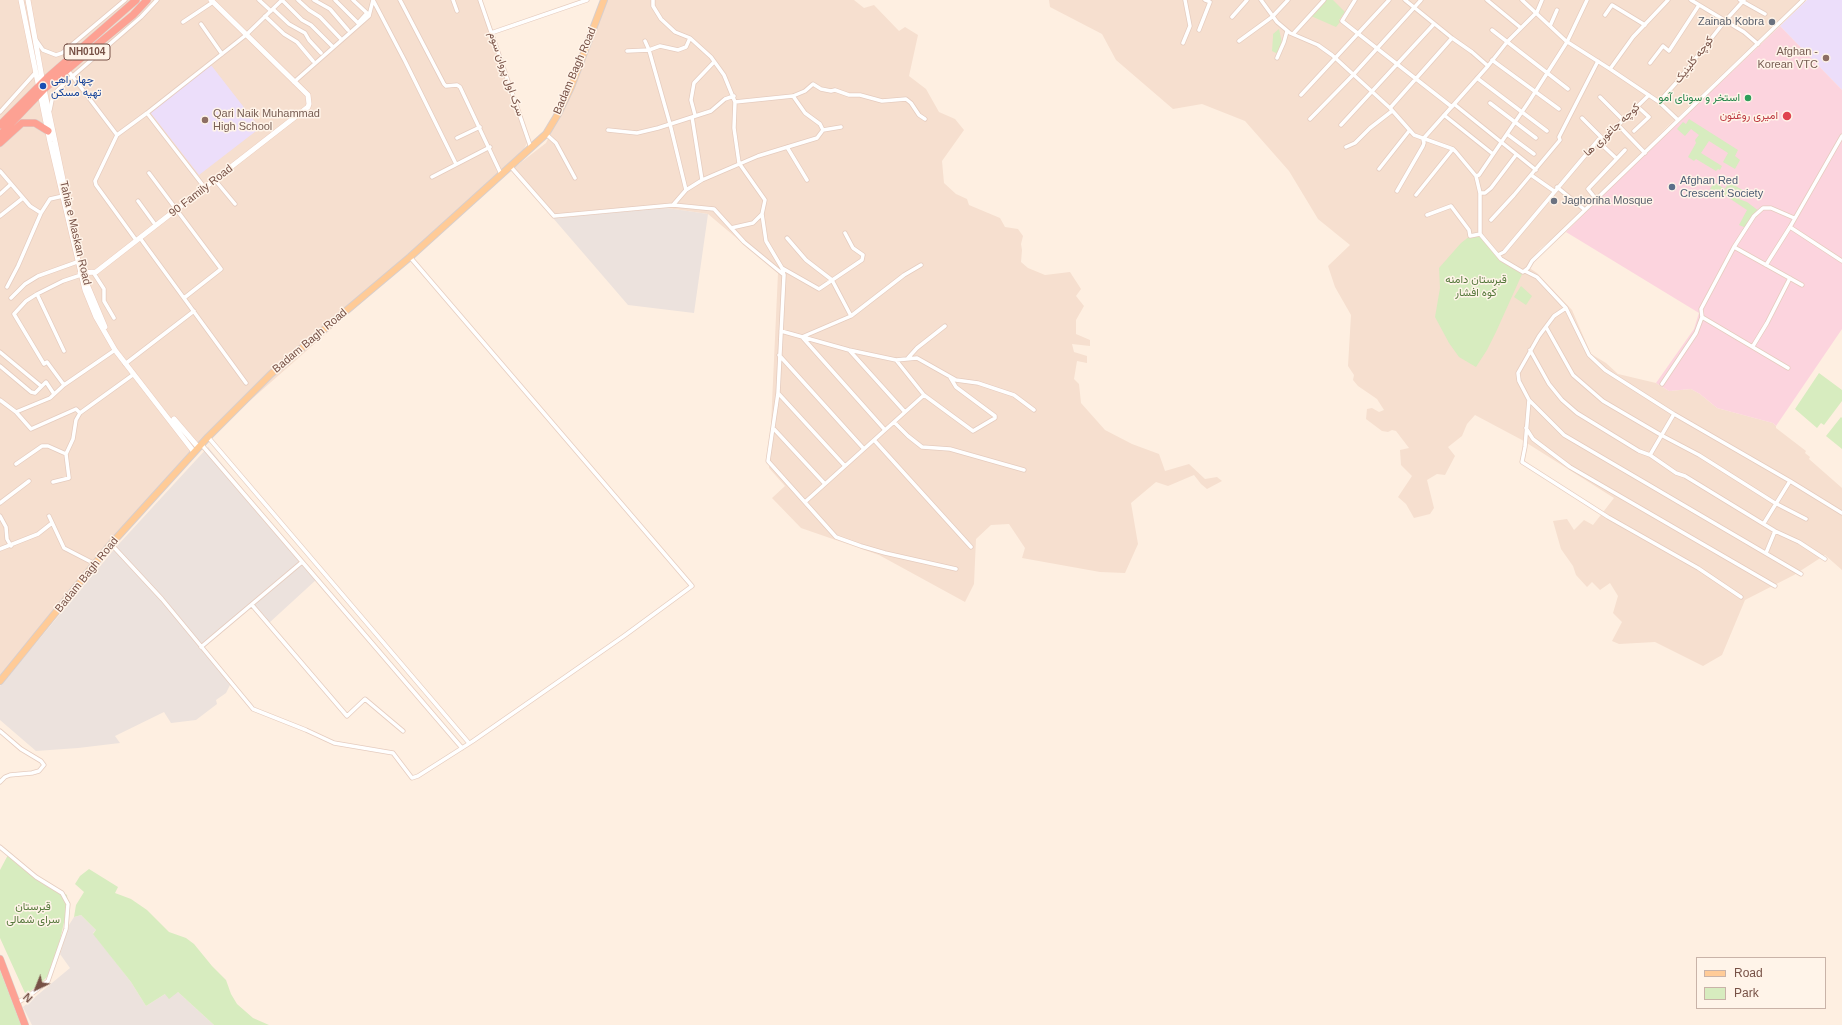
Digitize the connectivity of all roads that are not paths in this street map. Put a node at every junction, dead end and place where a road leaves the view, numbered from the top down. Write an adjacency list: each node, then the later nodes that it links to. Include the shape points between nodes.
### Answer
1 (21, 0): 96 (main road)
2 (28, 0): 69 (main road)
3 (125, 0): 69 (street, via 62,53 56,55 43,50)
4 (129, 0): 48 (street)
5 (136, 0): 48 (highway, NH0104)
6 (147, 0): 46 (highway, NH0104)
7 (157, 0): 51 (street)
8 (259, 0): 42 (street)
9 (282, 0): 42 (street); 79 (street)
10 (298, 0): 70 (street, via 320,17)
11 (314, 0): 61 (street, via 330,9)
12 (335, 0): 13 (street, via 358,23 367,13)
13 (353, 0)
14 (373, 0): 102 (street, via 369,16); 167 (street)
15 (400, 0): 136 (street, via 444,84 459,86)
16 (453, 0): 44 (street)
17 (480, 0): 65 (street, سرک اول پروان سوم)
18 (587, 0): 65 (street)
19 (604, 0): 144 (main road, Badam Bagh Road, via 571,87)
20 (653, 0): 71 (street, via 653,6 661,19 675,32)
21 (1185, 0): 77 (street, via 1190,26)
22 (1205, 0): 62 (street, via 1210,2)
23 (1247, 0): 52 (street)
24 (1261, 0): 53 (street)
25 (1288, 0): 53 (street)
26 (1355, 0): 67 (street, via 1342,21)
27 (1388, 0): 67 (street)
28 (1405, 0): 41 (street)
29 (1421, 0): 41 (street)
30 (1487, 0): 60 (street)
31 (1522, 0): 45 (street)
32 (1542, 0): 45 (street)
33 (1587, 0): 76 (street)
34 (1667, 0): 58 (street)
35 (1691, 0): 40 (street)
36 (1803, 0): 78 (street)
37 (212, 1): 55 (street); 68 (main road)
38 (1321, 1): 66 (street)
39 (1742, 1): 47 (street); 54 (street, کوچه کلینیک)
40 (1699, 5): 54 (street); 91 (street, via 1669,51 1663,46)
41 (1414, 8): 57 (street); 80 (street)
42 (272, 10): 50 (street); 83 (street, via 305,33)
43 (1557, 10): 59 (street)
44 (457, 11)
45 (1536, 12): 59 (street); 60 (street)
46 (133, 14): 51 (highway); 94 (highway, NH0104)
47 (1765, 14)
48 (120, 15): 103 (highway, NH0104)
49 (1605, 15): 58 (street, via 1612,5)
50 (265, 16): 68 (street); 88 (street, via 297,42)
51 (141, 17): 99 (street)
52 (1232, 17)
53 (1272, 17): 64 (street); 74 (street)
54 (1725, 21): 78 (street); 113 (street, کوچه کلینیک)
55 (183, 22)
56 (201, 24): 84 (street)
57 (1434, 24): 72 (street); 92 (street)
58 (1645, 25): 95 (street, via 1633,37)
59 (1550, 26): 76 (street)
60 (1521, 28): 75 (street)
61 (348, 30)
62 (1199, 30)
63 (1492, 30): 75 (street)
64 (1287, 31): 66 (street); 85 (street)
65 (491, 33): 158 (street, سرک اول پروان سوم)
66 (1293, 34): 86 (street, via 1324,48)
67 (1357, 34): 80 (street); 86 (street)
68 (246, 35): 84 (street); 102 (main road)
69 (35, 38): 103 (main road)
70 (340, 38)
71 (690, 38): 81 (street, via 686,47 678,50 660,46); 90 (street)
72 (1452, 38): 93 (street); 101 (street)
73 (644, 41): 81 (street)
74 (1239, 42)
75 (1507, 42): 87 (street); 97 (street)
76 (1567, 42): 89 (street); 97 (street)
77 (1183, 43)
78 (1758, 44): 130 (street)
79 (332, 46)
80 (1377, 49): 92 (street); 98 (street)
81 (649, 50): 82 (street); 133 (street)
82 (627, 51)
83 (321, 53)
84 (222, 54): 123 (street)
85 (1277, 58)
86 (1335, 59): 98 (street); 107 (street)
87 (1492, 60): 93 (street); 106 (street)
88 (313, 61)
89 (1598, 61): 95 (street); 170 (street, via 1558,137 1560,140)
90 (714, 62): 109 (street, via 724,75); 125 (street, via 694,83 691,100)
91 (1650, 63)
92 (1397, 64): 101 (street); 105 (street)
93 (1488, 66): 100 (street)
94 (67, 69): 99 (street); 103 (highway, NH0104)
95 (1610, 70): 108 (street)
96 (36, 72): 103 (main road); 121 (street)
97 (1547, 73): 104 (street); 106 (street)
98 (1353, 75): 105 (street); 128 (street)
99 (72, 76): 122 (street, via 53,95); 147 (street)
100 (1478, 78): 116 (street); 120 (street)
101 (1416, 79): 116 (street); 119 (street)
102 (294, 82): 115 (main road, via 308,95)
103 (41, 87): 122 (main road, Tahia e Maskan Road); 132 (highway, NH0104); 140 (main road, Tahia e Maskan Road); 146 (highway, NH0104)
104 (1568, 89)
105 (1372, 92): 119 (street); 134 (street)
106 (1535, 92): 118 (street); 120 (street)
107 (1301, 95)
108 (1649, 95): 113 (street); 117 (street, کوچه جاغوری ها)
109 (734, 96): 112 (street); 125 (street, via 724,99 710,111)
110 (792, 96): 112 (street); 127 (street, via 813,84 821,89 882,101 906,99); 139 (street)
111 (1600, 97): 129 (street)
112 (735, 102): 166 (street, via 734,128)
113 (1659, 102): 130 (street)
114 (1490, 103): 131 (street)
115 (309, 104): 178 (main road, 90 Family Road, via 306,110); 182 (main road, 90 Family Road)
116 (1453, 105): 124 (street); 154 (street)
117 (1637, 106): 129 (street, کوچه جاغوری ها); 143 (street, via 1649,117)
118 (1559, 109)
119 (1391, 110): 141 (street); 157 (street, via 1355,143)
120 (1522, 111): 131 (street); 142 (street)
121 (0, 112)
122 (49, 113): 220 (main road, Tahia e Maskan Road)
123 (148, 113): 147 (street); 182 (street)
124 (1444, 115): 151 (street); 162 (street)
125 (694, 116): 133 (street); 179 (street)
126 (1582, 118): 152 (street)
127 (925, 119)
128 (1310, 119)
129 (1623, 120): 135 (street, کوچه جاغوری ها)
130 (1678, 120): 161 (street)
131 (1514, 122): 145 (street); 150 (street)
132 (0, 124)
133 (670, 124): 138 (street, via 637,133); 184 (street)
134 (1341, 125)
135 (1618, 125): 152 (street, کوچه جاغوری ها); 161 (street)
136 (480, 127): 149 (street); 155 (street)
137 (841, 127): 139 (street)
138 (608, 130)
139 (823, 130): 156 (street, via 818,138)
140 (48, 131): 153 (highway, via 35,123 22,123); 190 (main road, Tahia e Maskan Road)
141 (1409, 131): 151 (street); 169 (street)
142 (1547, 131)
143 (1634, 131)
144 (546, 134): 158 (main road, Badam Bagh Road); 177 (street, via 556,143)
145 (1506, 134): 154 (street); 163 (street)
146 (0, 135)
147 (117, 135): 210 (street, via 95,180 96,185)
148 (1842, 136): 202 (street)
149 (457, 138)
150 (1536, 138)
151 (1423, 139): 159 (street); 185 (street, via 1423,146)
152 (1602, 141): 165 (street, via 1601,144); 183 (street, کوچه جاغوری ها, via 1599,139)
153 (0, 143)
154 (1500, 143): 162 (street); 164 (street)
155 (490, 147): 167 (street); 173 (street)
156 (787, 147): 166 (street); 180 (street)
157 (1346, 147)
158 (531, 148): 168 (main road, Badam Bagh Road)
159 (1453, 149): 175 (street); 189 (street)
160 (1625, 150): 165 (street)
161 (1645, 153): 192 (street)
162 (1493, 154): 175 (street)
163 (1534, 154)
164 (1516, 155): 170 (street); 187 (street, via 1491,188)
165 (1616, 158): 192 (street, via 1588,189)
166 (740, 163): 179 (street); 199 (street, via 765,200)
167 (456, 164): 176 (street)
168 (511, 167): 173 (main road, Badam Bagh Road); 195 (street, via 554,216)
169 (1379, 169)
170 (1536, 170): 174 (street)
171 (0, 171): 181 (street)
172 (150, 173): 196 (street)
173 (502, 175): 213 (main road, Badam Bagh Road)
174 (1531, 175): 186 (street); 203 (street)
175 (1476, 176): 187 (street)
176 (432, 178)
177 (575, 178)
178 (216, 180): 182 (main road, 90 Family Road); 194 (street)
179 (702, 180): 184 (street)
180 (808, 180)
181 (11, 184): 188 (street); 191 (street)
182 (204, 187): 196 (main road, 90 Family Road)
183 (1557, 187): 186 (street, کوچه جاغوری ها); 197 (street)
184 (686, 190): 195 (street)
185 (1397, 191)
186 (1554, 192): 212 (street, کوچه جاغوری ها, via 1504,252)
187 (1480, 193): 208 (street)
188 (0, 194)
189 (1416, 195)
190 (62, 196): 198 (street, via 50,199); 214 (main road, Tahia e Maskan Road)
191 (23, 198): 198 (street); 201 (street)
192 (1596, 199): 197 (street)
193 (138, 201): 204 (street)
194 (235, 204)
195 (673, 205): 206 (street, via 714,209)
196 (176, 208): 204 (main road, 90 Family Road); 210 (main road, 90 Family Road); 228 (street, via 221,269)
197 (1585, 210): 219 (street, via 1532,261)
198 (41, 213): 225 (street)
199 (762, 214): 206 (street, via 753,223); 218 (street, via 766,241)
200 (1427, 215): 208 (street, via 1451,206 1469,230 1470,236)
201 (0, 216)
202 (1794, 218): 205 (street); 211 (street, via 1771,208 1763,208 1754,216)
203 (1490, 220)
204 (154, 223): 210 (main road, 90 Family Road)
205 (1790, 227): 215 (street); 217 (street)
206 (731, 228): 221 (street)
207 (845, 233): 223 (street, via 853,248 863,255 862,260)
208 (1480, 234): 212 (street)
209 (787, 238): 223 (street, via 806,260)
210 (137, 239): 220 (main road, 90 Family Road); 228 (street)
211 (1734, 246): 217 (street); 232 (street, via 1702,309)
212 (1498, 255): 219 (street, via 1523,272)
213 (410, 257): 271 (main road, Badam Bagh Road, via 271,374); 311 (street, via 692,586)
214 (77, 262): 220 (main road, Tahia e Maskan Road); 227 (street, via 38,276)
215 (1842, 262)
216 (921, 265): 231 (street)
217 (1766, 265): 222 (street)
218 (782, 268): 221 (street); 223 (street, via 817,289)
219 (1527, 269): 229 (street)
220 (86, 273): 226 (street, via 63,280); 233 (street, via 104,289 104,301); 239 (main road, Tahia e Maskan Road, via 96,317); 247 (main road, Tahia e Maskan Road, via 89,292 106,329)
221 (784, 275): 236 (street)
222 (1790, 278): 224 (street); 238 (street, via 1768,323)
223 (832, 280): 231 (street)
224 (1802, 285)
225 (7, 286)
226 (37, 294): 242 (street); 254 (street, via 14,314 44,364 47,362)
227 (10, 298)
228 (184, 298): 230 (street)
229 (1566, 308): 235 (street, via 1554,316); 265 (street, via 1593,360)
230 (194, 311): 247 (street); 252 (street)
231 (851, 316): 237 (street)
232 (1702, 317): 238 (street); 253 (street, via 1696,333)
233 (114, 318)
234 (946, 326): 245 (street)
235 (1546, 327): 241 (street); 270 (street, via 1573,375 1603,401)
236 (781, 330): 237 (street); 244 (street)
237 (802, 337): 240 (street); 269 (street)
238 (1753, 346): 249 (street)
239 (115, 350): 247 (main road, Tahia e Maskan Road); 254 (street)
240 (849, 350): 246 (street); 263 (street)
241 (1530, 350): 260 (street, via 1518,373 1519,381); 276 (street, via 1549,384 1562,400 1577,413 1639,451)
242 (64, 351)
243 (0, 352): 255 (street)
244 (780, 355): 256 (street); 274 (street)
245 (908, 358): 246 (street); 251 (street, via 917,358)
246 (896, 360): 258 (street)
247 (127, 363): 250 (main road, Tahia e Maskan Road); 273 (main road, Tahia e Maskan Road)
248 (0, 366): 255 (street, via 32,392 35,393)
249 (1788, 368)
250 (134, 374): 264 (street); 273 (main road, Tahia e Maskan Road)
251 (949, 376): 258 (street, via 956,387 996,417 973,431); 261 (street, via 1002,391)
252 (246, 383)
253 (1662, 384)
254 (64, 385): 257 (street)
255 (41, 386): 257 (street, via 46,382)
256 (778, 393): 268 (street); 278 (street)
257 (54, 394): 262 (street, via 45,401)
258 (924, 395): 263 (street)
259 (0, 400): 262 (street)
260 (1529, 400): 267 (street); 298 (street, via 1564,435)
261 (1034, 410)
262 (16, 412): 264 (street, via 32,429 76,409)
263 (905, 412): 266 (street)
264 (80, 413): 275 (street)
265 (1674, 414): 270 (street); 281 (street)
266 (894, 422): 269 (street); 279 (street, via 922,447 950,449)
267 (1526, 428): 304 (street, via 1533,439 1570,467); 305 (street, via 1522,462 1608,517 1698,568)
268 (774, 429): 283 (street); 284 (street, via 768,461)
269 (885, 430): 272 (street)
270 (1661, 435): 276 (street); 286 (street, via 1699,455)
271 (208, 437): 273 (main road, Badam Bagh Road); 311 (street)
272 (874, 440): 274 (street); 296 (street)
273 (198, 448): 294 (main road, Badam Bagh Road); 300 (street)
274 (864, 449): 278 (street)
275 (66, 454): 277 (street, via 42,446); 282 (street, via 69,478)
276 (1650, 455): 292 (street, via 1676,474 1685,476)
277 (16, 464)
278 (845, 466): 283 (street)
279 (1024, 470)
280 (29, 481): 285 (street)
281 (1790, 481): 286 (street); 287 (street)
282 (53, 482)
283 (825, 484): 284 (street)
284 (805, 502): 302 (street, via 839,538 885,553)
285 (0, 503)
286 (1775, 503): 290 (street); 292 (street)
287 (1842, 513)
288 (0, 516): 295 (street, via 6,527 7,539)
289 (49, 516): 291 (street)
290 (1806, 519)
291 (52, 523): 295 (street, via 38,534); 301 (street, via 64,548)
292 (1764, 523): 293 (street)
293 (1775, 531): 298 (street); 299 (street, via 1799,542)
294 (111, 544): 301 (main road, Badam Bagh Road); 307 (street, via 162,599)
295 (12, 546): 297 (street)
296 (971, 547)
297 (0, 549)
298 (1766, 553): 303 (street)
299 (1825, 559)
300 (302, 562): 306 (street); 312 (street)
301 (95, 564): 308 (main road, Badam Bagh Road)
302 (956, 569)
303 (1801, 574)
304 (1775, 586)
305 (1741, 597)
306 (252, 604): 307 (street); 310 (street, via 347,716 365,699)
307 (201, 647): 312 (street, via 253,709 334,743 393,754 412,778)
308 (0, 681)
309 (0, 731): 313 (street, via 44,765 39,771 10,775)
310 (403, 731)
311 (469, 743): 312 (street)
312 (462, 748)
313 (0, 782)
314 (0, 847): 316 (street, via 36,877 62,893 68,904 66,929 48,981)
315 (0, 959): 316 (highway)
316 (17, 1003): 317 (highway)
317 (25, 1025)

